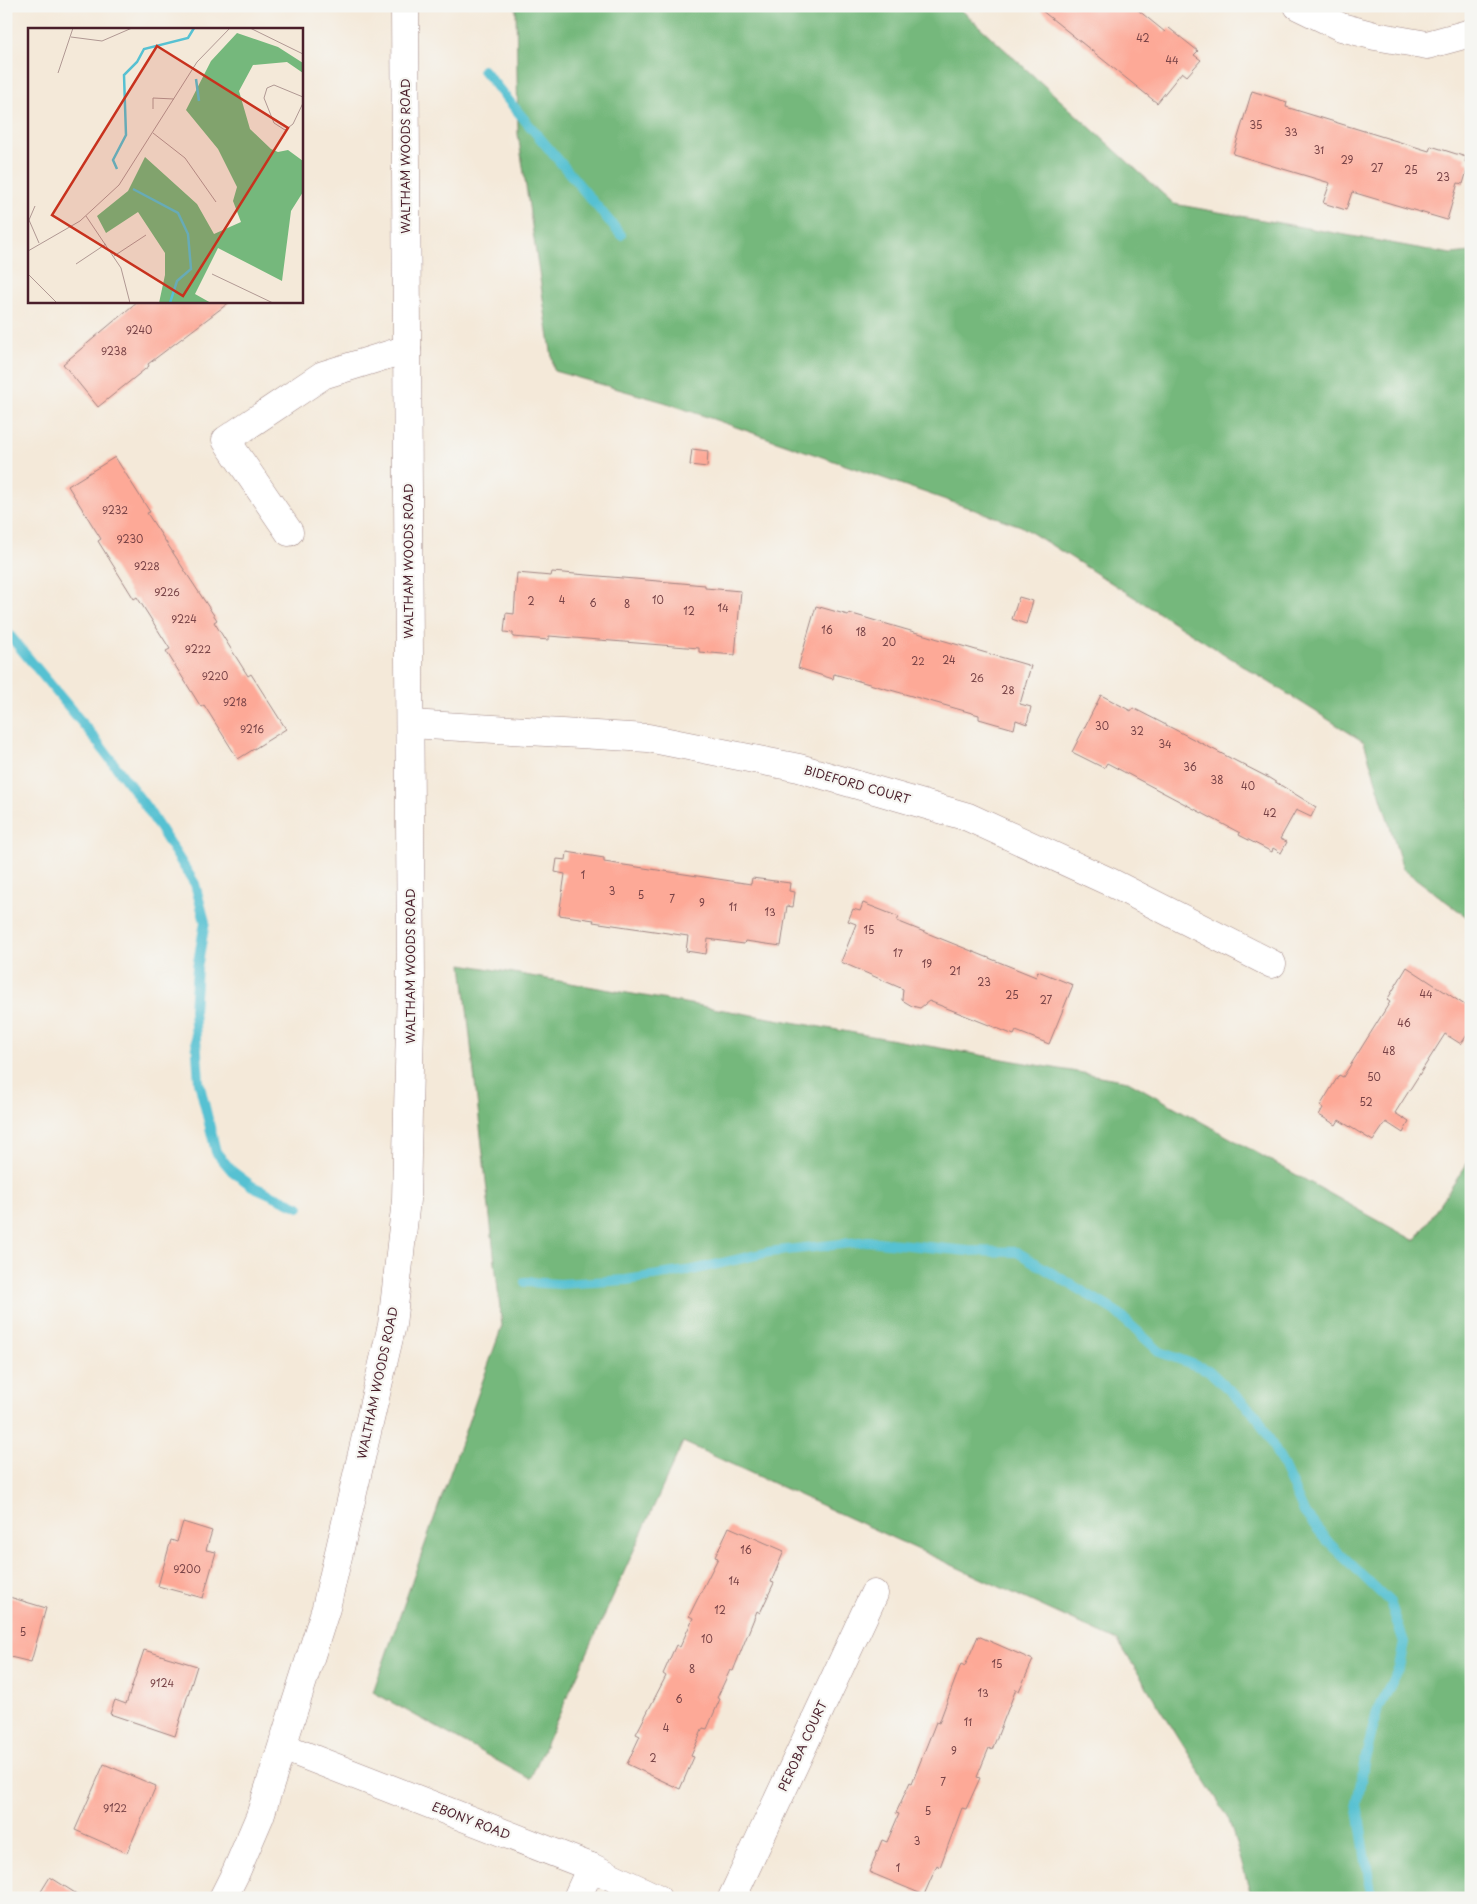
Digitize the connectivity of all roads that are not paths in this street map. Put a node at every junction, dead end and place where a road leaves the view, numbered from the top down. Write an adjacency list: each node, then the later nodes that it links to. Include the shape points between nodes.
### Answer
1 (405, 6): 4 (street, WALTHAM WOODS ROAD)
2 (1298, 6): 3 (street, via 1341,27 1427,45)
3 (1471, 32)
4 (407, 349): 5 (street, via 323,375 226,440); 6 (street, WALTHAM WOODS ROAD)
5 (289, 532)
6 (410, 724): 7 (street, BIDEFORD COURT, via 648,738 799,768 968,817 1110,882); 9 (street, WALTHAM WOODS ROAD, via 411,1044 406,1200 398,1279 378,1392 326,1608)
7 (1272, 964)
8 (874, 1594): 14 (street, PEROBA COURT)
9 (283, 1747): 10 (street, EBONY ROAD); 11 (street, WALTHAM WOODS ROAD, via 260,1816)
10 (590, 1867): 12 (street); 13 (street, EBONY ROAD)
11 (222, 1898)
12 (576, 1898)
13 (657, 1898)
14 (732, 1898)

